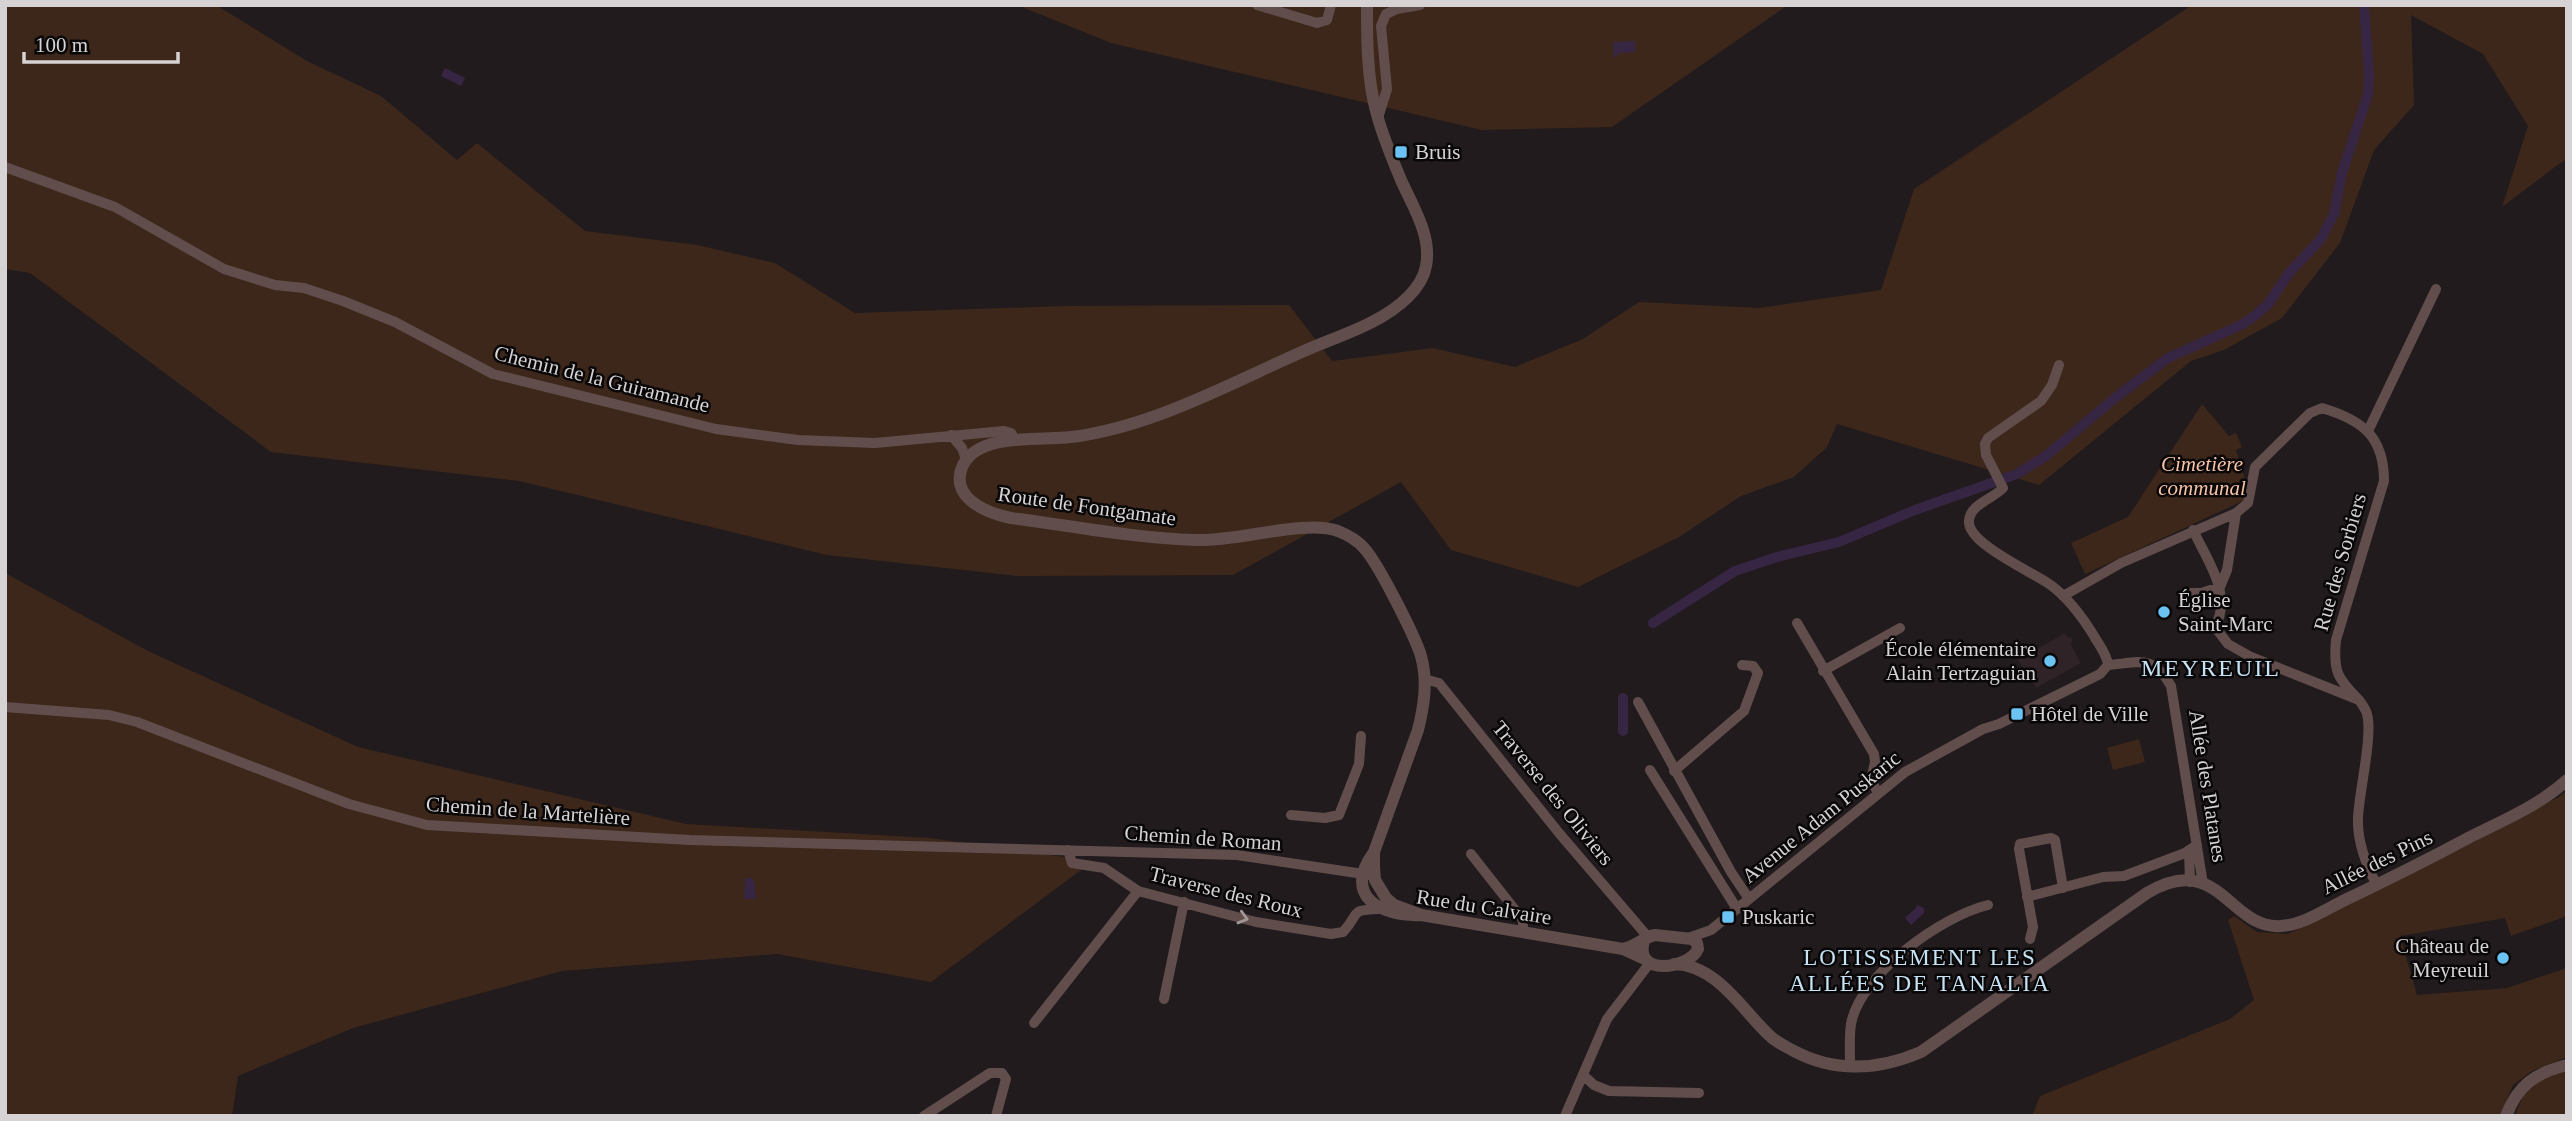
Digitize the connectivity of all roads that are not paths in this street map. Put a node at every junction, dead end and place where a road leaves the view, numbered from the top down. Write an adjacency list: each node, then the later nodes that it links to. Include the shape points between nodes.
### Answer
1 (1257, 5): 2 (street, via 1317,23 1327,20)
2 (1331, 5)
3 (1367, 5): 5 (street, via 1371,86)
4 (1419, 5): 5 (street, via 1386,14 1381,26 1387,89)
5 (1378, 118): 11 (street, via 1427,246 1426,265 1407,298 1368,323 1156,416 1106,431)
6 (5, 167): 10 (street, Chemin de la Guiramande, via 115,207 224,269 317,292 395,322 493,374 716,429 765,436 852,444)
7 (2436, 289): 9 (street)
8 (2059, 365): 17 (street, via 2041,401 1985,444 2000,480 2000,492 1973,510 1969,521 1971,531 1988,548 2032,572)
9 (2368, 431): 13 (street, via 2346,415 2316,409 2255,467 2248,503); 24 (street, Rue des Sorbiers, via 2384,463 2384,481 2336,639 2334,662 2340,681)
10 (951, 435): 11 (street, Chemin de la Guiramande, via 1004,431); 12 (street)
11 (1016, 441): 12 (street, via 990,444)
12 (966, 459): 23 (street, Route de Fontgamate, via 960,484 967,498 978,508 1011,519 1196,540 1316,527 1353,537 1366,550 1392,596 1421,656)
13 (2235, 513): 14 (street); 15 (street)
14 (2193, 530): 15 (street); 17 (street)
15 (2220, 587): 16 (street); 24 (street, via 2221,615 2215,627 2228,644)
16 (2187, 593)
17 (2063, 596): 21 (street, via 2086,624)
18 (1797, 623): 22 (street)
19 (1900, 628): 22 (street)
20 (1742, 665): 29 (street, via 1753,666 1758,674 1744,711)
21 (2108, 665): 31 (street, Avenue Adam Puskaric, via 2100,674 1925,760); 33 (street, Allée des Platanes, via 2127,661 2148,664 2161,671 2171,686)
22 (1823, 671): 31 (street, via 1874,754 1871,779)
23 (1424, 679): 34 (street, Route de Fontgamate, via 1418,730); 53 (street, Traverse des Oliviers, via 1439,683)
24 (2359, 700): 40 (street, via 2367,715 2357,820 2369,871)
25 (1638, 702): 29 (street)
26 (5, 707): 35 (street, Chemin de la Martelière, via 99,714 137,722 349,804 427,825 690,840)
27 (1361, 736): 32 (street, via 1359,764 1339,816)
28 (1650, 770): 48 (street)
29 (1674, 771): 44 (street)
30 (2567, 780): 40 (street, Allée des Pins, via 2502,821)
31 (1878, 793): 44 (street, Avenue Adam Puskaric)
32 (1291, 815)
33 (2193, 848): 39 (street, Allée des Platanes); 41 (street, via 2123,876)
34 (1374, 852): 37 (street, Route de Fontgamate); 38 (street, Route de Fontgamate)
35 (1068, 853): 37 (street, Chemin de Roman, via 1237,855); 42 (street, Traverse des Roux, via 1072,863 1104,869)
36 (1471, 854): 51 (street, via 1523,920)
37 (1363, 873): 38 (street, Chemin de Roman); 47 (street, via 1365,892)
38 (1376, 880): 49 (street, via 1394,905)
39 (2196, 883): 40 (street, Allée des Pins, via 2224,894 2254,920 2272,926 2301,921); 63 (street, via 2172,882 2147,893 1921,1052 1884,1065)
40 (2377, 885)
41 (2063, 888): 43 (street); 43 (street, via 2055,840 2023,843 2019,849)
42 (1138, 891): 45 (street, Traverse des Roux); 61 (street)
43 (2028, 897): 54 (street)
44 (1749, 899): 48 (street, Avenue Adam Puskaric)
45 (1184, 902): 47 (street, Traverse des Roux, one-way to 47, via 1256,922 1331,934 1343,932 1360,909); 60 (street)
46 (1988, 905): 63 (street, via 1924,936 1869,986 1851,1023)
47 (1379, 909): 49 (street, Rue du Calvaire)
48 (1737, 909): 50 (street, Avenue Adam Puskaric)
49 (1421, 915): 51 (street, Rue du Calvaire)
50 (1711, 930): 52 (street, Avenue Adam Puskaric); 56 (street, Avenue Adam Puskaric)
51 (1523, 932): 55 (street, Rue du Calvaire)
52 (1688, 938): 53 (street, via 1655,935); 56 (street, via 1695,940)
53 (1646, 939): 55 (street); 57 (street, via 1642,950)
54 (2030, 939)
55 (1623, 949): 57 (street, Rue du Calvaire)
56 (1698, 951): 58 (street); 59 (street)
57 (1647, 961): 58 (street, via 1658,966); 64 (street, via 1607,1019)
58 (1674, 964): 59 (street)
59 (1702, 971): 63 (street, via 1773,1039 1819,1062)
60 (1164, 999)
61 (1034, 1023)
62 (2567, 1065): 69 (street, via 2521,1086)
63 (1850, 1067)
64 (1583, 1075): 65 (street, via 1609,1091); 68 (street)
65 (1699, 1093)
66 (924, 1116): 67 (street, via 998,1072 1006,1079)
67 (996, 1116)
68 (1566, 1116)
69 (2506, 1116)

